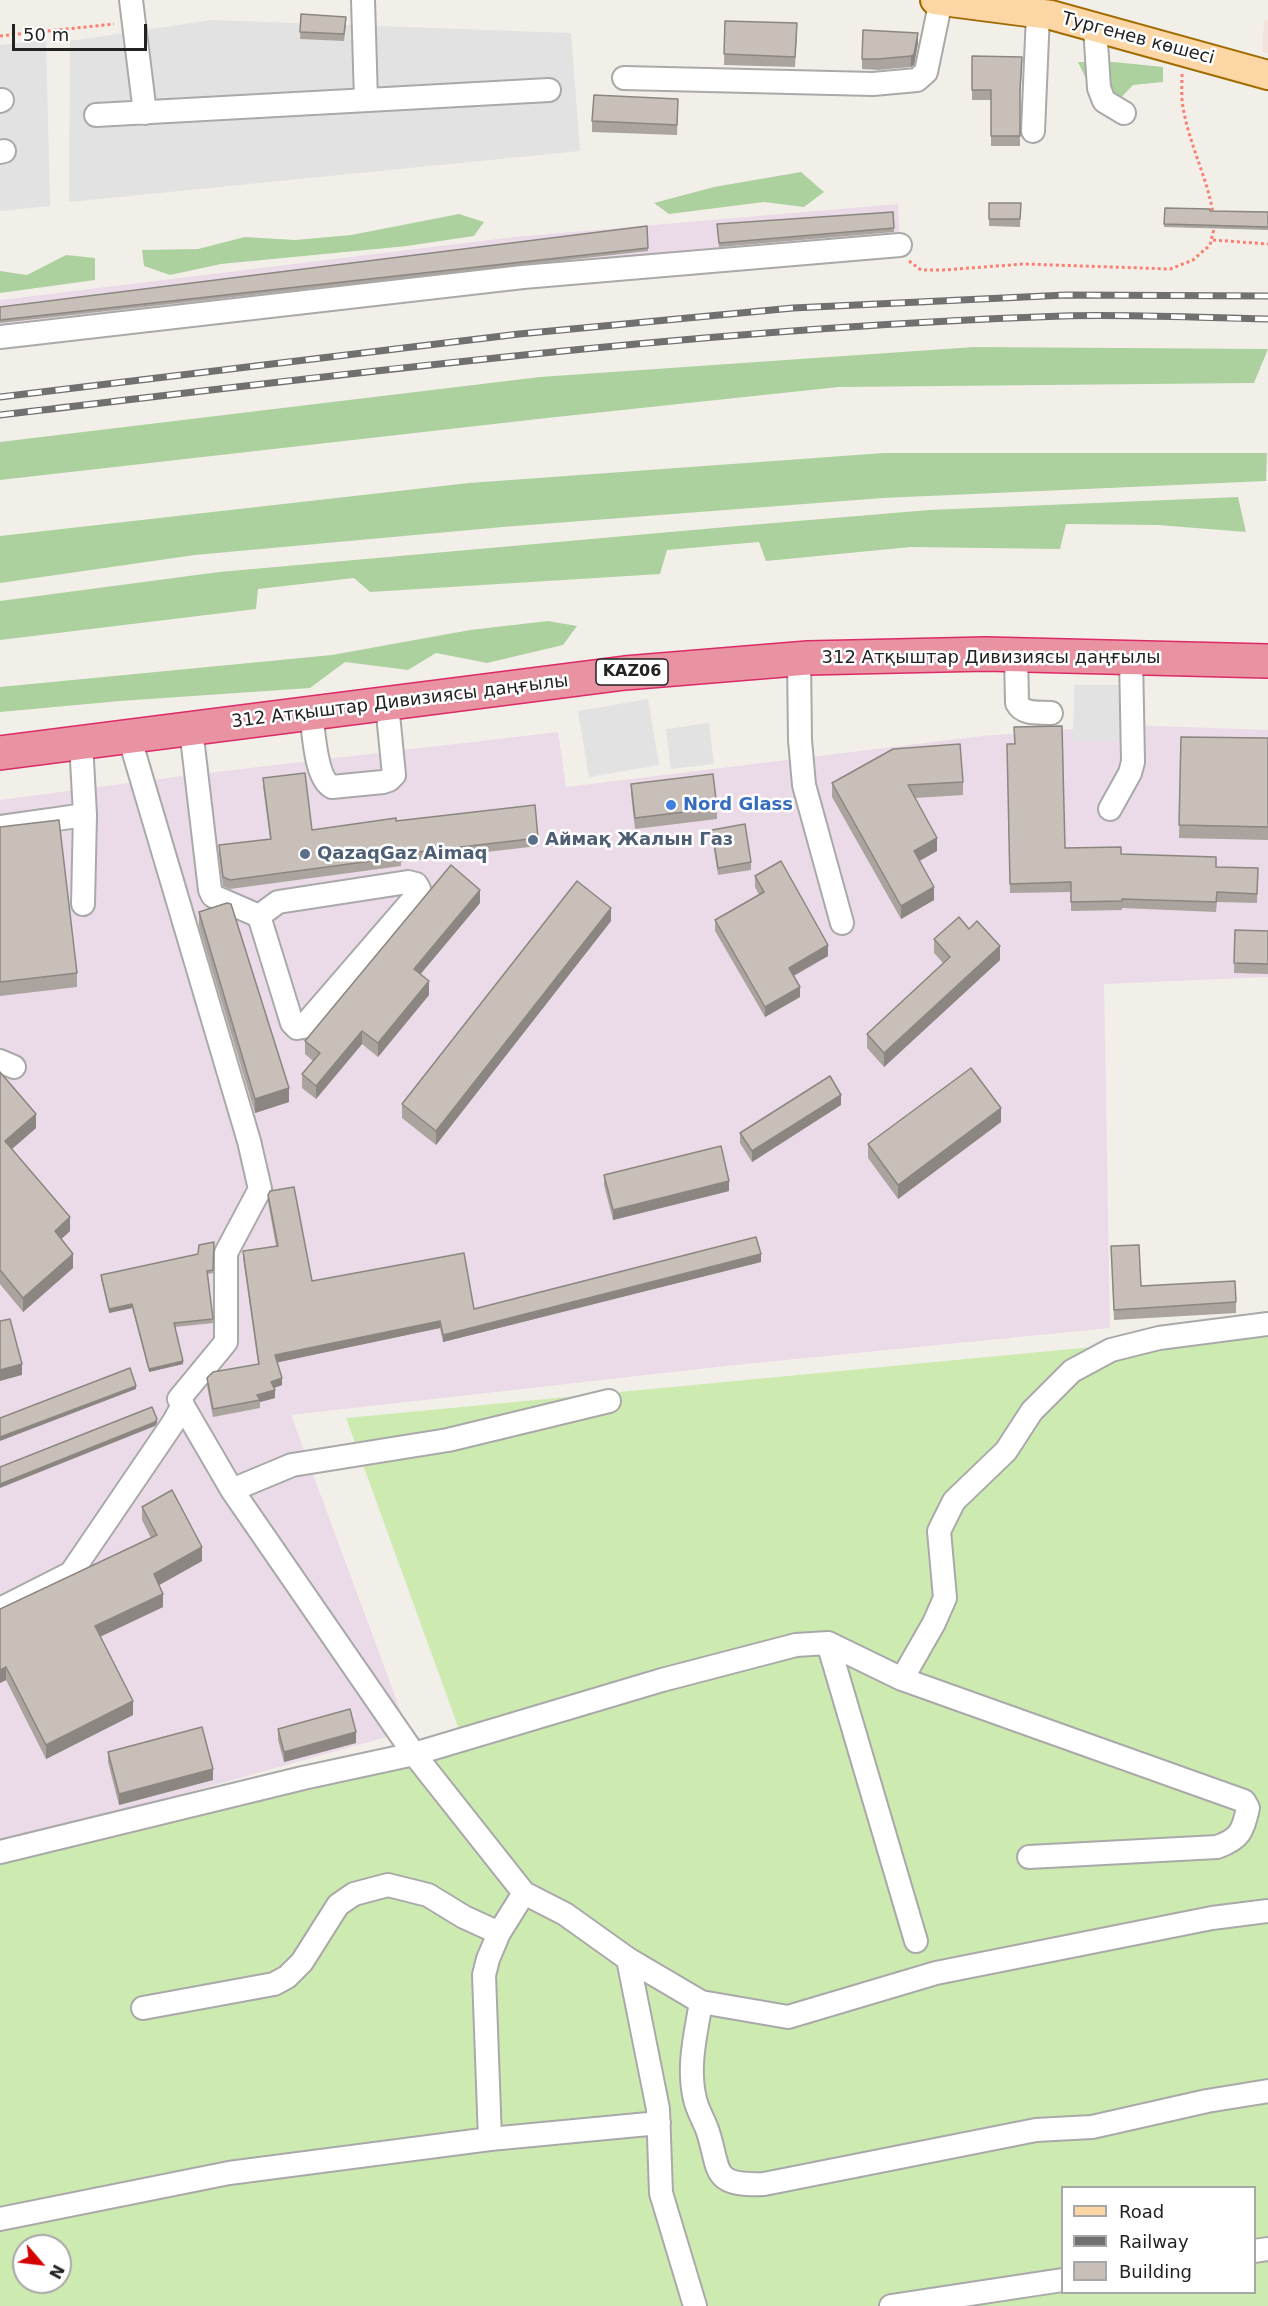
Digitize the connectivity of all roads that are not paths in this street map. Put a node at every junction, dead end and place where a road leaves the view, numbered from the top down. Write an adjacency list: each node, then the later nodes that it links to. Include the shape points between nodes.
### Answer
1 (363, 0): 10 (lane)
2 (935, 0): 3 (main road, Тургенев көшесі)
3 (941, 0): 5 (main road, Тургенев көшесі); 8 (lane, via 926,72 917,80 873,84)
4 (132, 11): 11 (lane)
5 (1038, 14): 6 (main road, Тургенев көшесі); 14 (lane)
6 (1095, 27): 7 (main road, Тургенев көшесі); 12 (lane, via 1099,88 1104,101)
7 (1268, 75)
8 (624, 78)
9 (549, 90): 10 (lane)
10 (366, 100): 11 (lane)
11 (145, 113): 13 (lane)
12 (1124, 113)
13 (96, 116)
14 (1033, 131)
15 (900, 245): 16 (lane, via 523,277)
16 (0, 337)
17 (1016, 654): 18 (highway, 312 Атқыштар Дивизиясы даңғылы / KАZ06); 19 (highway, 312 Атқыштар Дивизиясы даңғылы / KАZ06); 23 (lane, via 1019,708)
18 (1131, 656): 20 (highway, 312 Атқыштар Дивизиясы даңғылы / KАZ06); 28 (lane, via 1133,762 1131,773)
19 (799, 659): 21 (highway, 312 Атқыштар Дивизиясы даңғылы / KАZ06, via 625,673); 33 (lane, via 804,785)
20 (1268, 661)
21 (387, 704): 22 (highway, 312 Атқыштар Дивизиясы даңғылы / KАZ06); 22 (lane, via 394,775 383,782 332,787 326,784 320,774)
22 (311, 713): 24 (highway, 312 Атқыштар Дивизиясы даңғылы / KАZ06)
23 (1051, 713)
24 (191, 729): 25 (highway, 312 Атқыштар Дивизиясы даңғылы / KАZ06); 32 (lane, via 210,890 213,896)
25 (129, 736): 26 (highway, 312 Атқыштар Дивизиясы даңғылы / KАZ06); 36 (lane, via 260,1189 226,1253 226,1342 179,1399)
26 (81, 742): 27 (highway, 312 Атқыштар Дивизиясы даңғылы / KАZ06); 29 (lane)
27 (0, 753)
28 (1110, 809)
29 (85, 815): 30 (lane); 31 (lane)
30 (0, 827)
31 (83, 904)
32 (259, 916): 32 (lane, via 292,1023 303,1027 419,889 408,882 278,902)
33 (842, 923)
34 (1268, 1324): 40 (lane, via 1159,1338 1112,1350 1072,1371 1032,1410 1006,1451 954,1501 939,1531 945,1598)
35 (609, 1401): 37 (lane, via 448,1440 292,1464)
36 (183, 1405): 37 (lane); 38 (lane, via 71,1574)
37 (232, 1490): 41 (lane)
38 (0, 1609)
39 (828, 1642): 40 (lane); 41 (lane, via 796,1645 662,1680); 47 (lane)
40 (902, 1680): 43 (lane, via 1244,1801 1248,1808 1244,1828 1232,1842 1217,1847)
41 (414, 1754): 42 (lane); 44 (lane)
42 (0, 1852)
43 (1029, 1857)
44 (524, 1893): 46 (lane); 48 (lane, via 565,1914)
45 (1268, 1911): 49 (lane, via 1212,1918 936,1973 788,2018)
46 (499, 1933): 50 (lane, via 428,1895 388,1885 354,1894 338,1905 302,1962 286,1977 274,1983); 53 (lane, via 484,1975)
47 (916, 1941)
48 (628, 1959): 49 (lane); 52 (lane)
49 (701, 2002): 51 (lane, via 691,2067 695,2098 716,2167 732,2182 764,2184 1036,2130 1092,2127)
50 (143, 2008)
51 (1268, 2091)
52 (659, 2123): 53 (lane); 56 (lane, via 661,2193)
53 (490, 2139): 54 (lane, via 229,2174)
54 (0, 2218)
55 (1061, 2280): 57 (lane)
56 (695, 2306)
57 (891, 2306)

